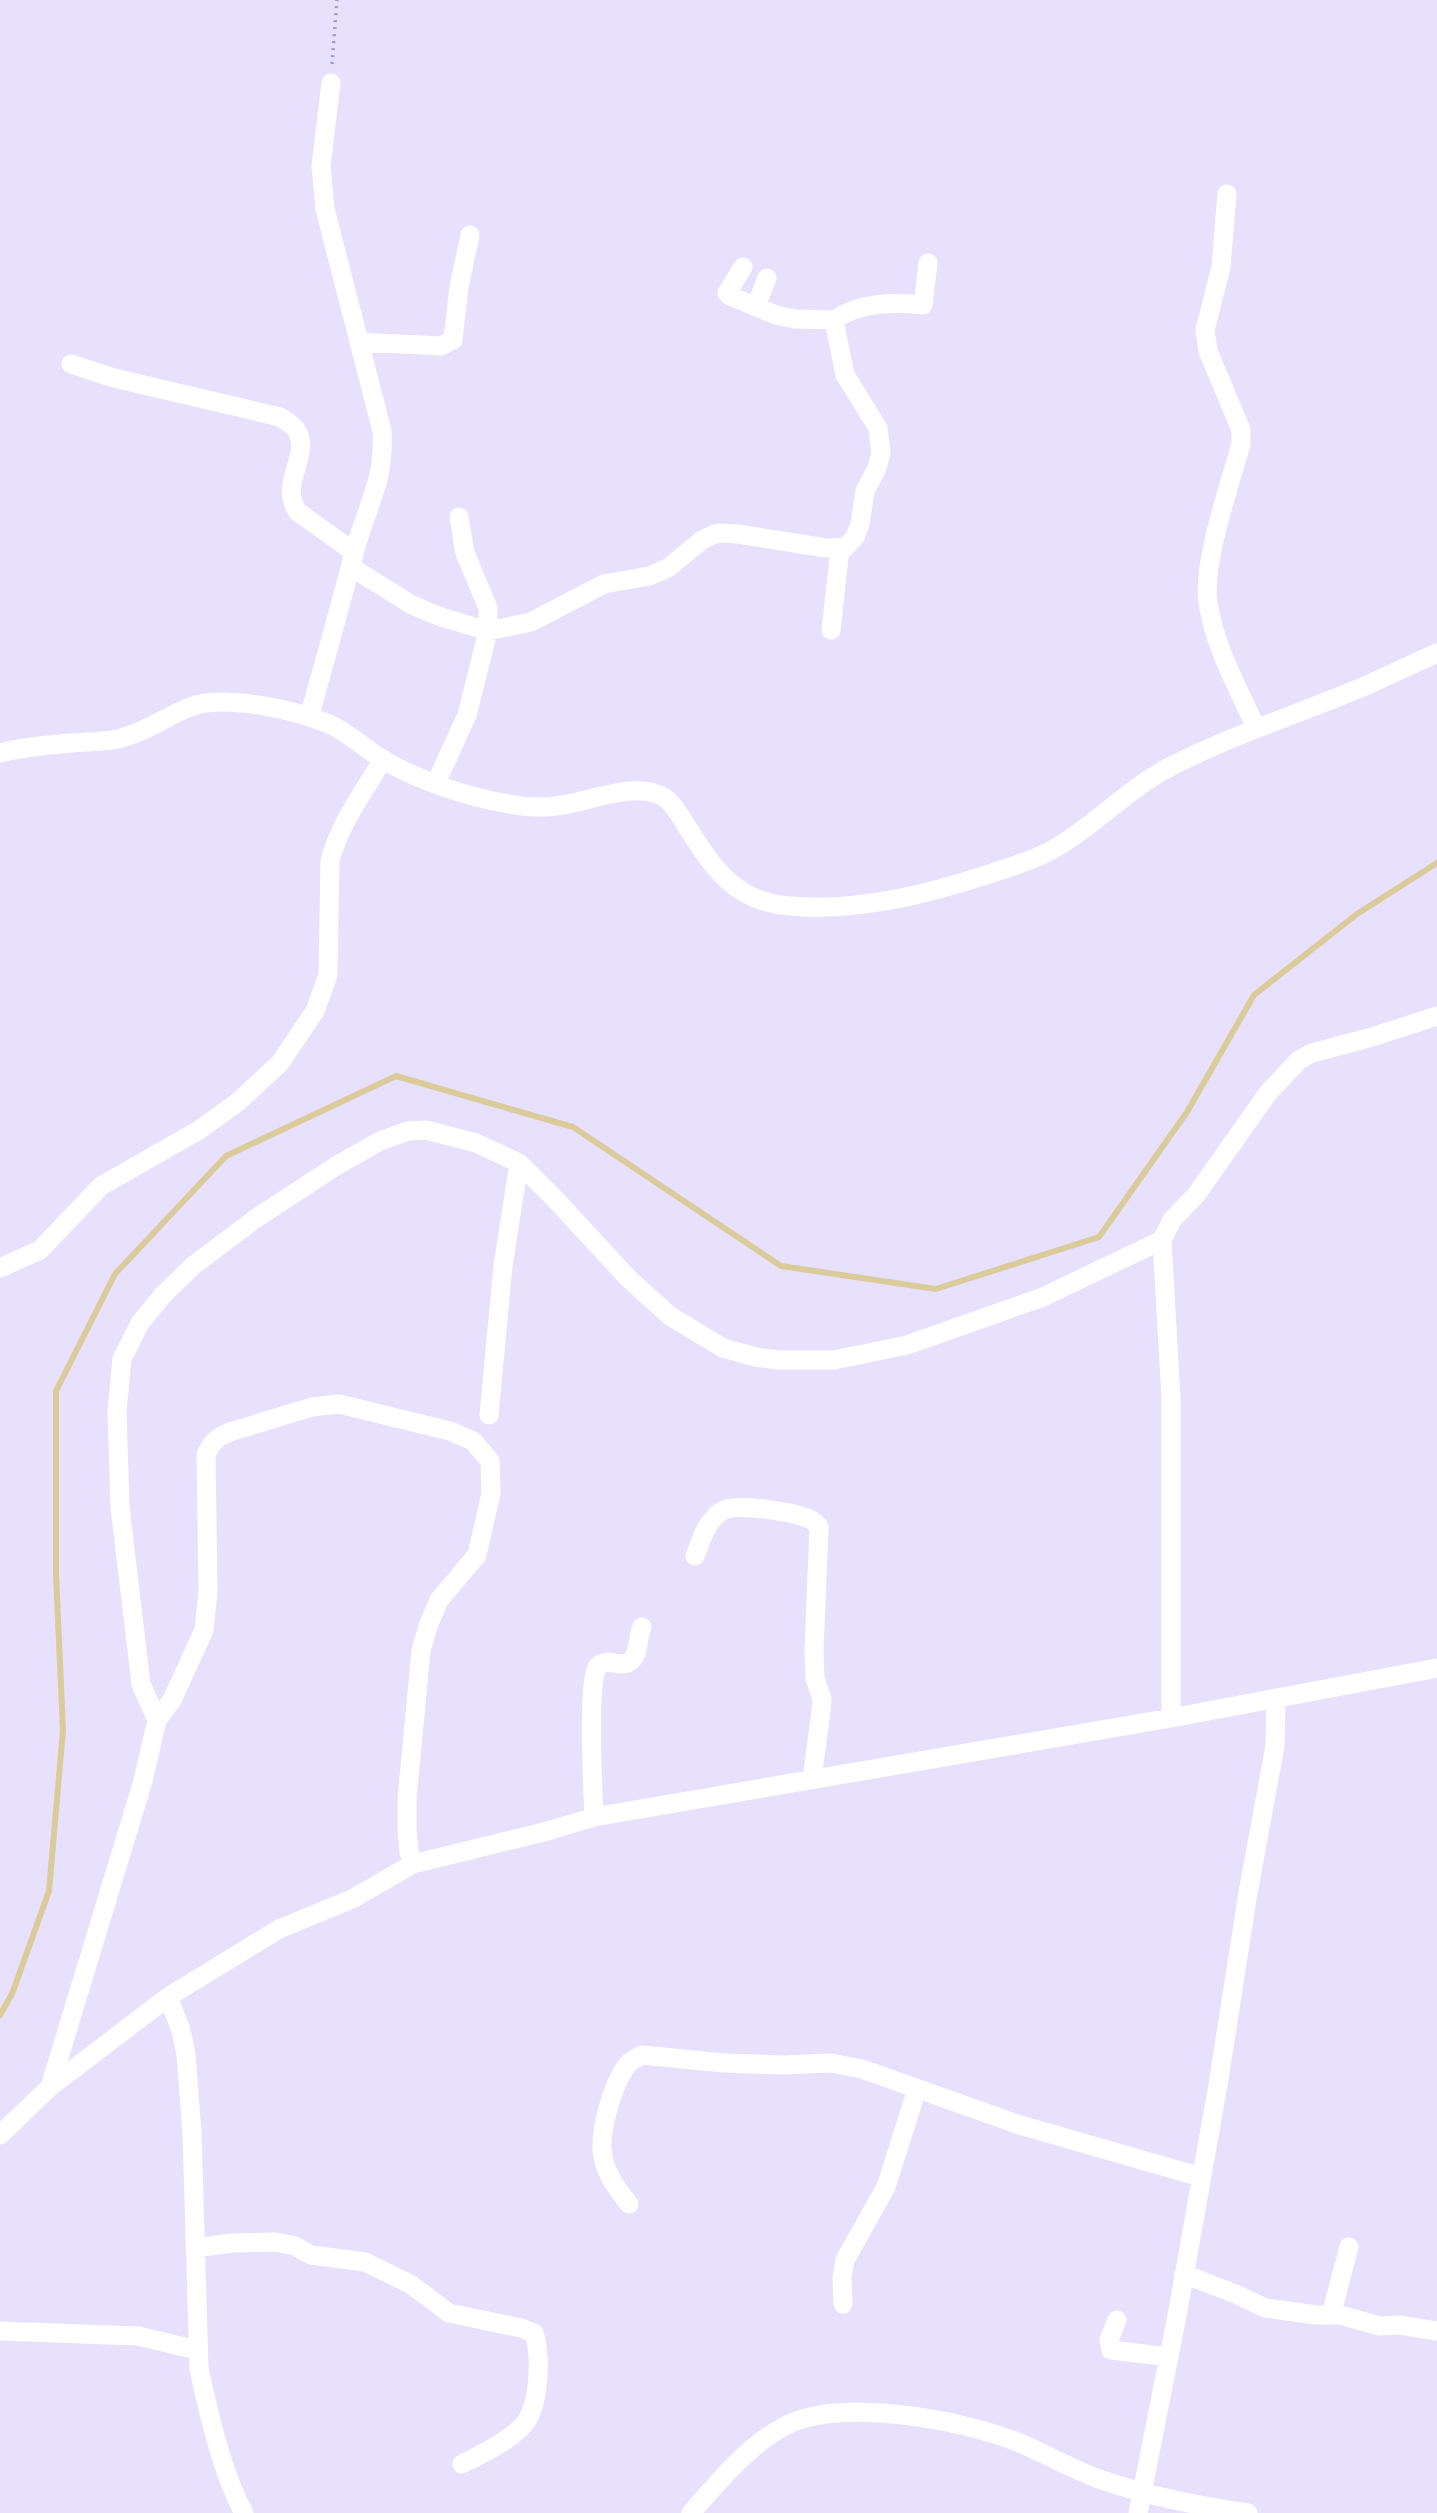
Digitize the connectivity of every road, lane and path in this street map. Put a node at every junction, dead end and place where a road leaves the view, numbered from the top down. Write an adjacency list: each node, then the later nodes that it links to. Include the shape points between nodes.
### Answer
1 (337, 0): 2 (path)
2 (331, 83): 10 (street, via 322,186)
3 (1227, 194): 19 (street, via 1221,267 1205,339 1241,430 1241,444 1209,568 1208,601 1219,641)
4 (470, 235): 10 (street, via 453,340 441,346)
5 (928, 263): 9 (street, via 923,305 872,305)
6 (743, 267): 8 (street, via 727,293)
7 (767, 278): 8 (street)
8 (756, 306): 9 (street, via 795,319)
9 (834, 320): 13 (street, via 845,375 874,419 881,444 858,530 852,542)
10 (359, 342): 14 (street, via 383,447 378,485)
11 (71, 364): 14 (street, via 281,417 301,440 291,484 293,505)
12 (459, 517): 16 (street, via 465,553 488,608)
13 (840, 549): 15 (street); 16 (street, via 718,533 668,568 604,584 531,622)
14 (353, 559): 16 (street, via 412,605); 18 (street)
15 (831, 630)
16 (488, 631): 22 (street, via 467,715)
17 (1437, 653): 19 (street)
18 (309, 717): 20 (street, via 214,702 192,706 113,740); 21 (street, via 344,732)
19 (1256, 728): 22 (street, via 1163,771 1067,841 1024,862 930,892 824,906 768,903 735,888 713,866 675,808 657,793 631,791 536,807 494,802)
20 (0, 752)
21 (383, 760): 22 (street); 26 (street, via 333,849 328,975 315,1011 293,1046 238,1102 200,1130 101,1186 40,1250)
22 (436, 783)
23 (1437, 1016): 25 (street, via 1299,1060 1268,1093 1196,1195 1172,1220)
24 (519, 1163): 25 (street, via 636,1286 670,1315 723,1348 778,1360 834,1360 907,1345 1043,1297); 27 (street, via 503,1266); 33 (street, via 475,1143 426,1130 393,1136 336,1166 209,1252 140,1323 122,1359 117,1411 120,1507 141,1684)
25 (1162, 1240): 32 (street, via 1171,1398)
26 (0, 1268)
27 (489, 1415)
28 (695, 1556): 34 (street, via 710,1522 726,1508 799,1516 820,1527 814,1651 822,1699)
29 (642, 1627): 35 (street, via 632,1660 604,1662 594,1672)
30 (1437, 1668): 31 (street)
31 (1276, 1699): 32 (street); 41 (street, via 1275,1746)
32 (1171, 1718): 34 (street)
33 (157, 1720): 36 (street, via 172,1700 204,1629 208,1592 206,1455 217,1438 281,1415 339,1404 416,1421 473,1441 490,1461 491,1493 477,1555 439,1600 421,1651 407,1798 409,1852); 38 (street, via 143,1781)
34 (811, 1779): 35 (street)
35 (594, 1816): 36 (street)
36 (414, 1864): 37 (street, via 352,1899 279,1929)
37 (169, 1997): 38 (street); 44 (street, via 186,2055)
38 (50, 2087): 40 (street)
39 (917, 2089): 41 (street, via 1020,2125); 42 (street, via 831,2063 724,2063 642,2055 630,2062 615,2086 602,2137 612,2182); 46 (street, via 886,2187 845,2260)
40 (0, 2135)
41 (1201, 2177): 45 (street)
42 (629, 2204)
43 (1349, 2247): 47 (street)
44 (195, 2248): 51 (street); 53 (street, via 276,2242 312,2255 365,2262 410,2284 449,2313 534,2333 539,2365 526,2422)
45 (1184, 2274): 47 (street, via 1265,2308); 52 (street)
46 (843, 2304)
47 (1331, 2315): 50 (street, via 1380,2326)
48 (1116, 2320): 52 (street, via 1108,2345 1111,2350)
49 (0, 2331): 51 (street, via 138,2336)
50 (1437, 2331)
51 (197, 2350): 55 (street, via 205,2398)
52 (1169, 2357): 54 (street)
53 (462, 2464)
54 (1142, 2493): 56 (street, via 971,2428 844,2411 789,2424 766,2439 738,2461); 57 (street); 58 (street)
55 (244, 2513)
56 (691, 2513)
57 (1138, 2513)
58 (1248, 2513)

